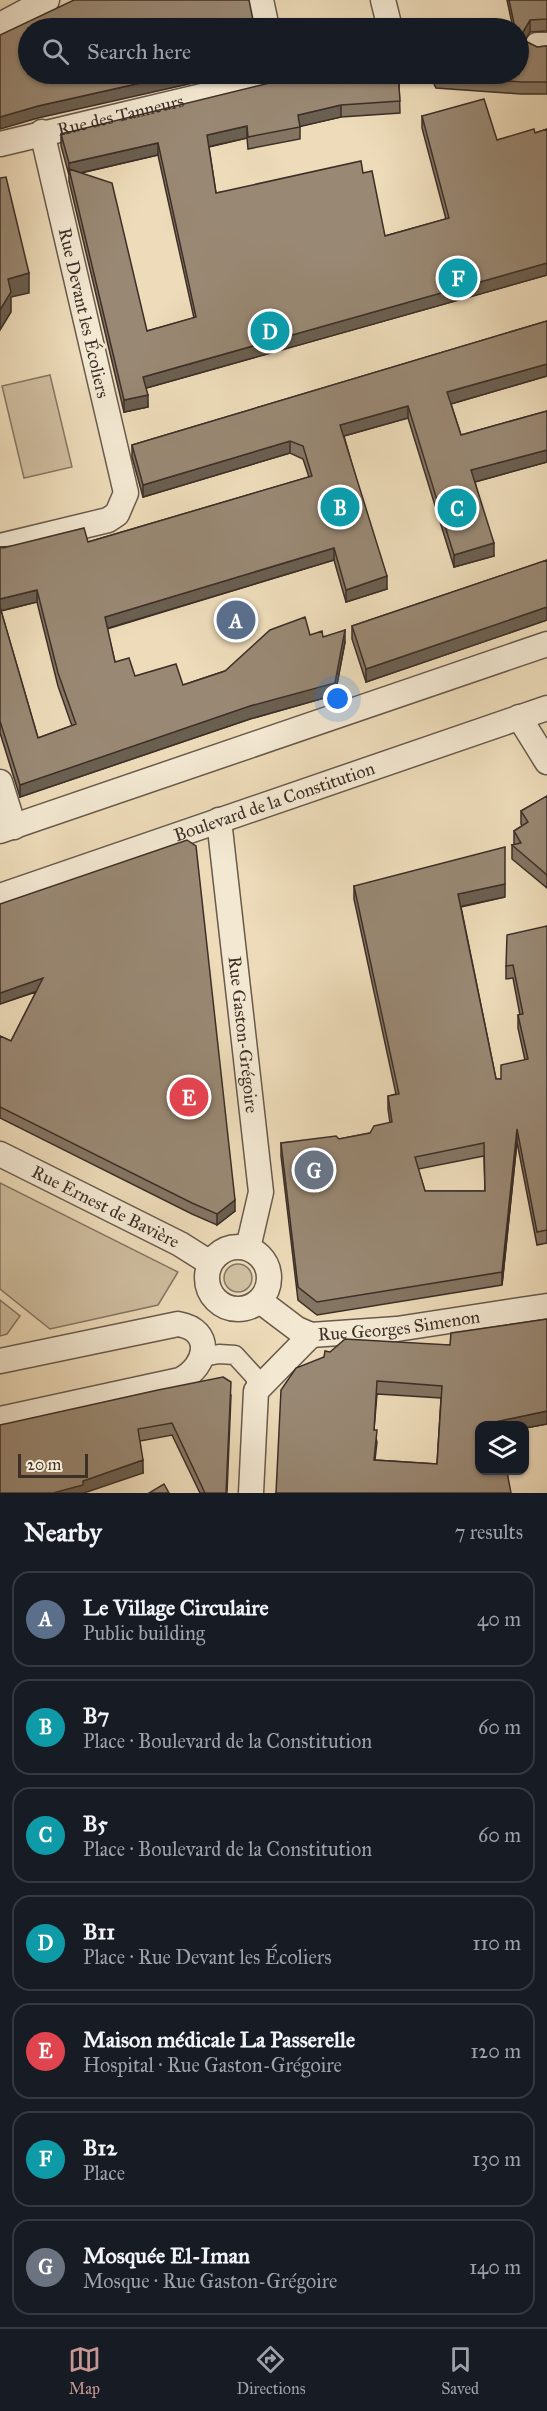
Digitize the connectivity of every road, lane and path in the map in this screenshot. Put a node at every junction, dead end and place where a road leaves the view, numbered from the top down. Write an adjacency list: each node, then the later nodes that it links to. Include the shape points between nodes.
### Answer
1 (47, 0): 6 (street)
2 (261, 0): 4 (street)
3 (383, 0): 5 (street)
4 (265, 18)
5 (388, 18)
6 (0, 25)
7 (244, 84): 8 (street, Rue des Tanneurs)
8 (42, 132): 9 (street, Rue des Tanneurs); 10 (street, Rue Devant les Écoliers, via 126,493 117,514 108,520)
9 (0, 144)
10 (0, 546)
11 (547, 644): 17 (street)
12 (547, 708): 13 (street, Boulevard de la Constitution)
13 (519, 717): 14 (street); 16 (street, Boulevard de la Constitution)
14 (547, 762)
15 (0, 782): 17 (street)
16 (219, 820): 18 (street, Boulevard de la Constitution); 20 (street, Rue Gaston-Grégoire, via 261,1192)
17 (7, 829)
18 (0, 896)
19 (0, 1154): 21 (street, Rue Ernest de Bavière, via 180,1244)
20 (248, 1248): 21 (street, via 222,1251); 22 (street, via 258,1254 268,1271 268,1290)
21 (210, 1263): 23 (street, via 207,1284)
22 (260, 1301): 23 (street, via 239,1310); 26 (street, Rue Georges Simenon)
23 (218, 1303): 25 (street)
24 (547, 1306): 26 (street, Rue Georges Simenon, via 397,1329)
25 (193, 1329): 27 (street, via 203,1345); 28 (street, via 165,1325)
26 (311, 1335): 29 (street)
27 (203, 1357): 29 (street, via 235,1355 256,1378); 30 (street, via 195,1372 180,1380)
28 (0, 1361)
29 (256, 1391): 31 (street)
30 (0, 1419)
31 (251, 1493)

